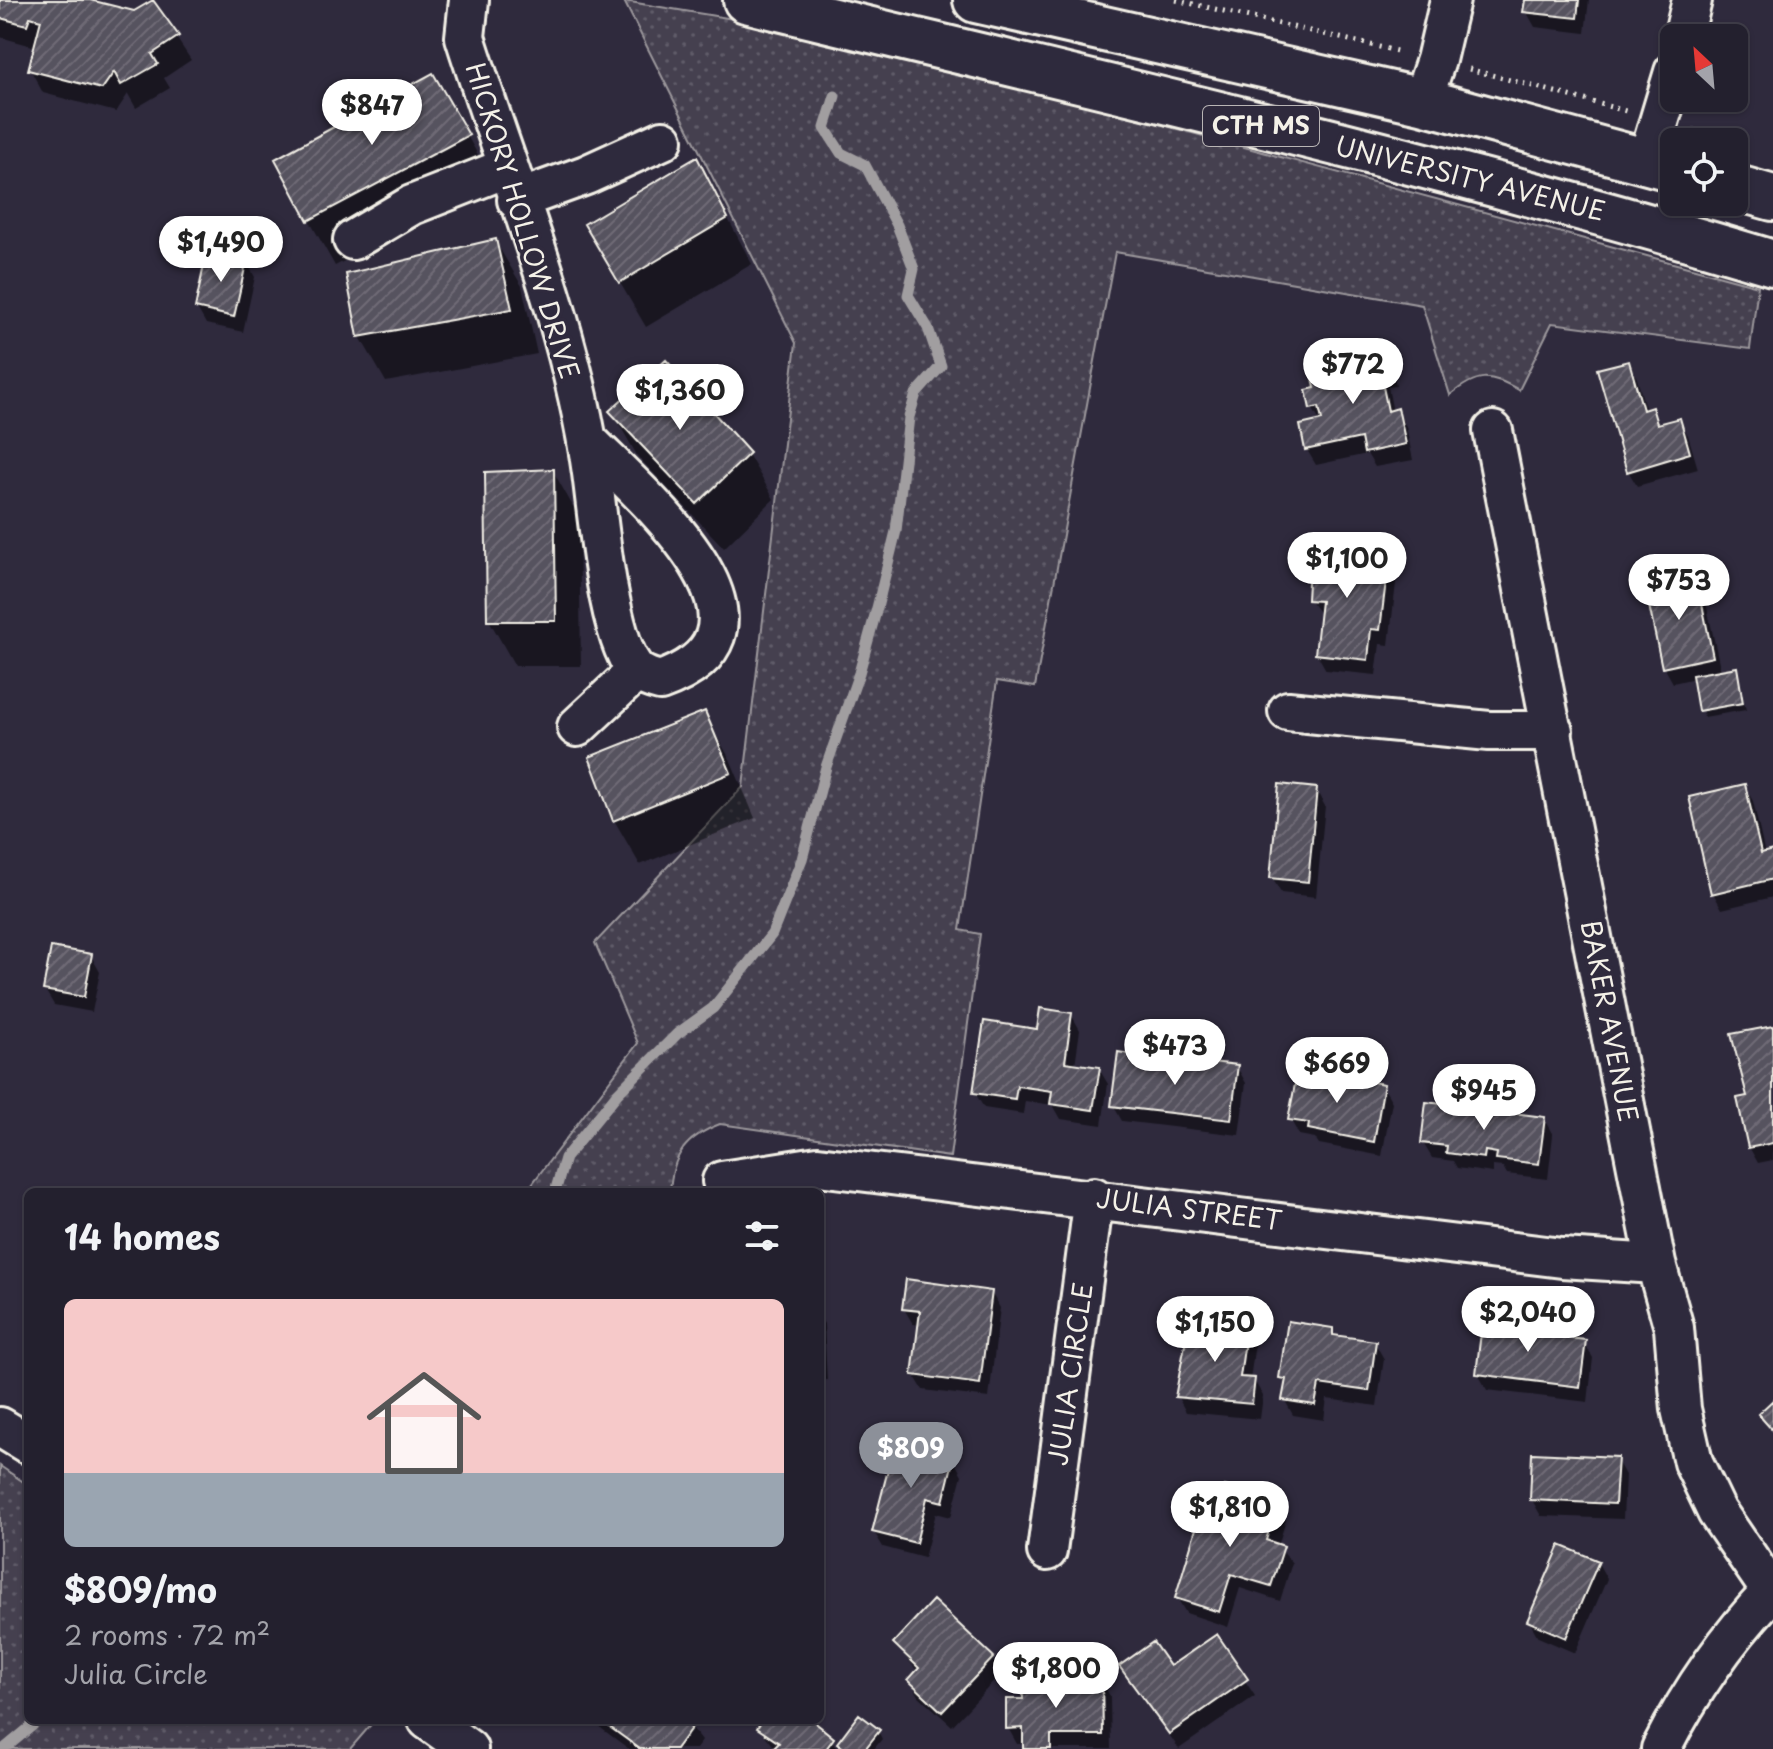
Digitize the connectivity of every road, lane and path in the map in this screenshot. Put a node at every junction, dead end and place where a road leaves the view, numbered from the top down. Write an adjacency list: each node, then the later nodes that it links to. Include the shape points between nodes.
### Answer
1 (469, 0): 10 (street, HICKORY HOLLOW DRIVE, via 465,37)
2 (746, 0): 13 (main road, UNIVERSITY AVENUE / CTH MS)
3 (976, 0): 7 (main road, CTH MS)
4 (1450, 0): 7 (street)
5 (1692, 0): 6 (street)
6 (1686, 24)
7 (1422, 101): 9 (main road, CTH MS)
8 (663, 140): 10 (street, via 586,175)
9 (1660, 166)
10 (511, 184): 15 (street, via 412,205); 18 (street, HICKORY HOLLOW DRIVE, via 555,308)
11 (1748, 191): 12 (main road)
12 (1773, 198)
13 (1647, 225): 14 (main road); 16 (main road, UNIVERSITY AVENUE / CTH MS)
14 (1773, 239)
15 (353, 240)
16 (1773, 263)
17 (1493, 431): 22 (street, BAKER AVENUE)
18 (588, 441): 19 (street, HICKORY HOLLOW DRIVE, via 608,586 625,651); 19 (street, HICKORY HOLLOW DRIVE, via 689,548 715,590 718,617 712,640 699,657 660,681)
19 (637, 671): 21 (street)
20 (1288, 711): 22 (street, via 1489,731)
21 (577, 727)
22 (1553, 731): 25 (street, BAKER AVENUE)
23 (722, 1181): 24 (street, JULIA STREET, via 818,1166)
24 (1094, 1197): 25 (street, JULIA STREET, via 1562,1258); 28 (street, JULIA CIRCLE)
25 (1656, 1264): 29 (street, BAKER AVENUE, via 1674,1328 1681,1409 1693,1462 1717,1512)
26 (0, 1427): 27 (street)
27 (24, 1442)
28 (1047, 1551)
29 (1772, 1591): 32 (street, via 1718,1653)
30 (434, 1724): 31 (street)
31 (468, 1749)
32 (1661, 1749)

